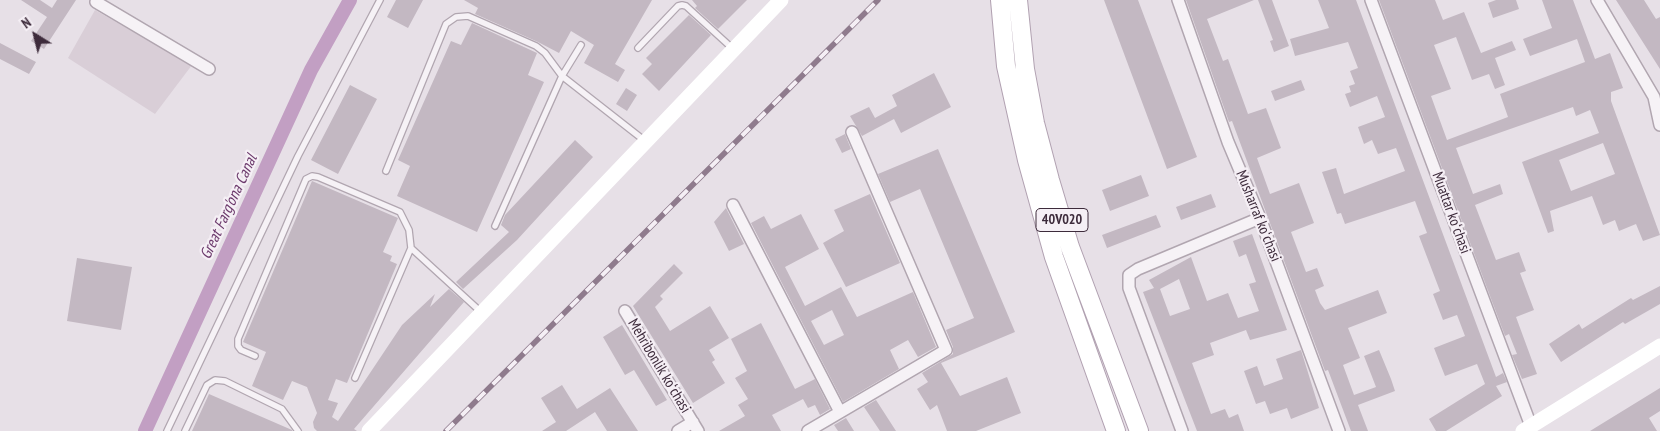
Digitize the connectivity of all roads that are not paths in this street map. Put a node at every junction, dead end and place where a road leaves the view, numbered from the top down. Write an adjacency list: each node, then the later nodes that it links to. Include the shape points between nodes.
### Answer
1 (97, 0): 12 (street)
2 (380, 0): 31 (lane, via 298,156)
3 (781, 0): 11 (main road)
4 (1000, 0): 37 (main road, 40V020, via 1006,66 1027,160 1054,257)
5 (1018, 0): 38 (main road, 40V020, via 1025,69 1050,180 1070,247)
6 (1178, 0): 20 (street, Musharraf koʻchasi, via 1228,142)
7 (1371, 0): 30 (street, Muattar koʻchasi)
8 (1597, 0): 14 (street)
9 (581, 45): 13 (lane)
10 (638, 48): 11 (lane, via 682,5)
11 (734, 50): 17 (main road)
12 (209, 69)
13 (562, 76): 17 (lane); 18 (lane, via 536,46 468,16 456,17 446,24); 21 (lane)
14 (1657, 97): 15 (street)
15 (1660, 125)
16 (852, 132): 28 (street, via 946,350)
17 (647, 142): 24 (main road)
18 (386, 171)
19 (733, 206): 28 (street)
20 (1260, 218): 39 (street, via 1129,275 1129,288); 40 (street, Musharraf koʻchasi)
21 (495, 226)
22 (411, 248): 24 (lane); 26 (lane, via 409,230 400,212 318,177 306,179 238,339 241,350); 27 (lane)
23 (625, 311): 29 (street, Mehribonlik koʻchasi)
24 (483, 313): 34 (main road)
25 (1660, 346): 30 (main road)
26 (255, 356)
27 (355, 378)
28 (840, 412): 36 (street)
29 (695, 427): 35 (street, Mehribonlik koʻchasi)
30 (1527, 429)
31 (167, 431)
32 (185, 431): 33 (lane, via 207,385 216,380 225,381 282,409)
33 (298, 431)
34 (369, 431)
35 (678, 431)
36 (808, 431)
37 (1116, 431)
38 (1139, 431)
39 (1182, 431)
40 (1339, 431)

